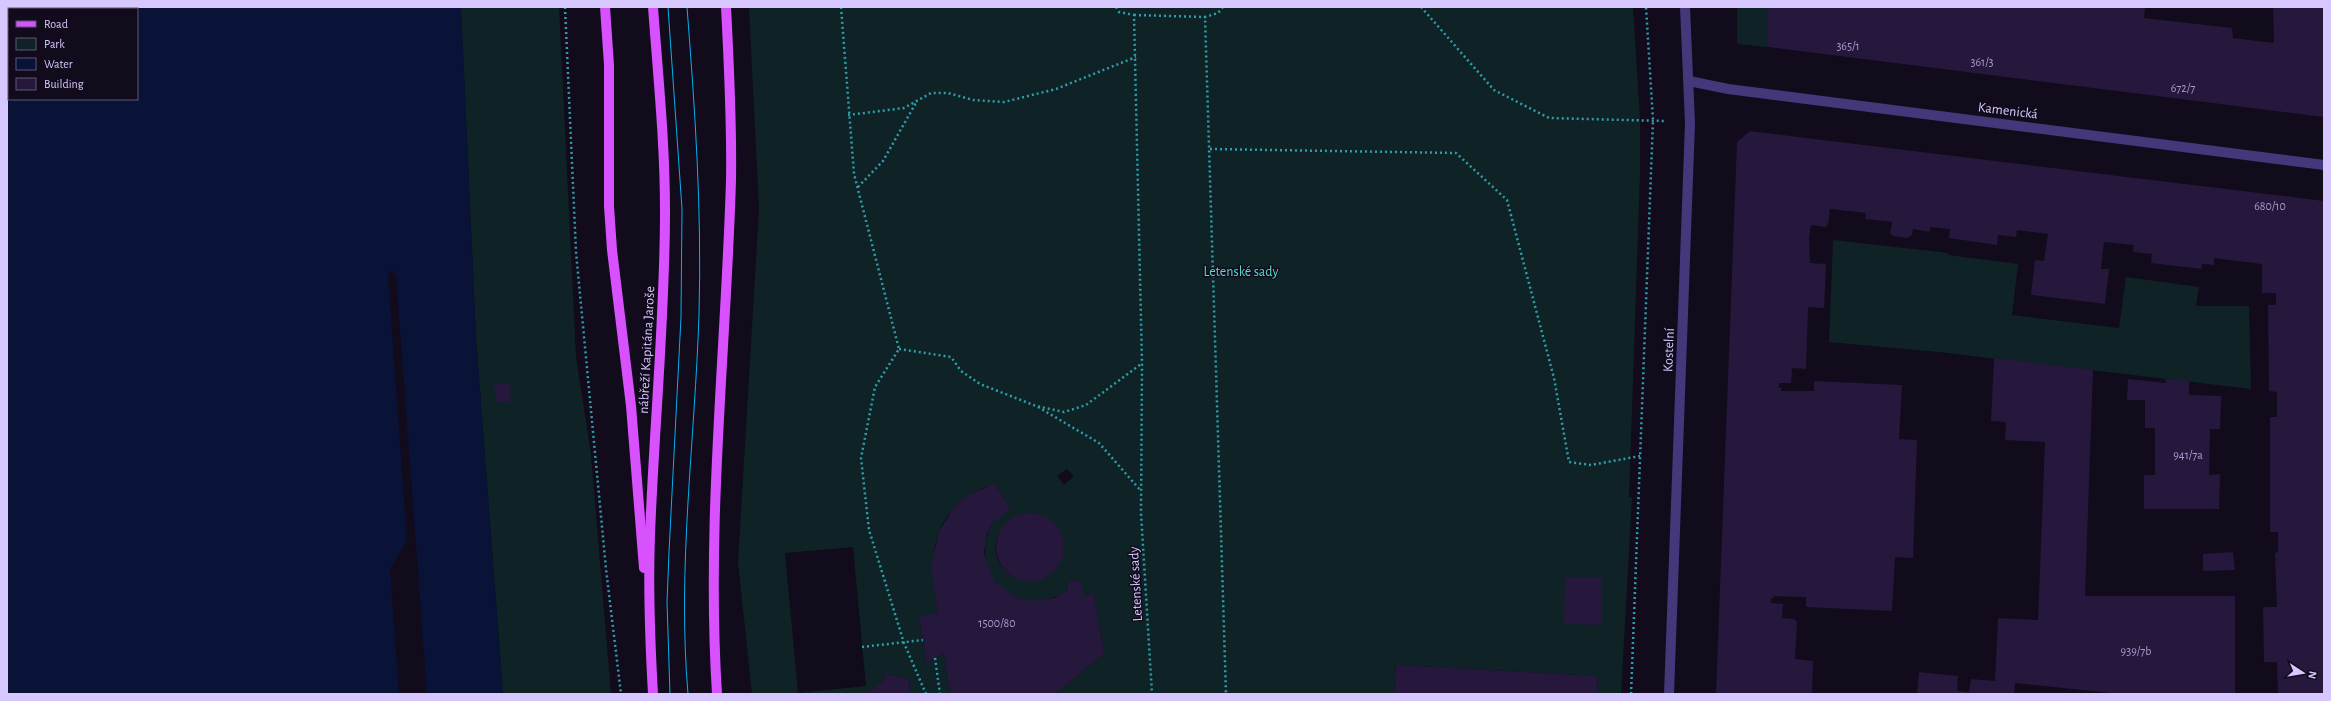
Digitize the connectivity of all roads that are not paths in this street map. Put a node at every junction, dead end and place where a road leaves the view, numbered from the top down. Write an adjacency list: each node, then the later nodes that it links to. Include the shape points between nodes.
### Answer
1 (605, 7): 7 (main road, via 609,65 609,206 612,250 631,406)
2 (653, 7): 7 (main road, nábřeží Kapitána Jaroše, via 665,210 650,536)
3 (726, 7): 9 (main road, via 731,178 714,503 713,578)
4 (1685, 7): 5 (street, Kostelní)
5 (1689, 81): 6 (street, Kamenická, via 1728,89); 10 (street, Kostelní, via 1690,122)
6 (2324, 165)
7 (650, 642): 8 (main road, nábřeží Kapitána Jaroše)
8 (653, 694)
9 (717, 694)
10 (1669, 694)

